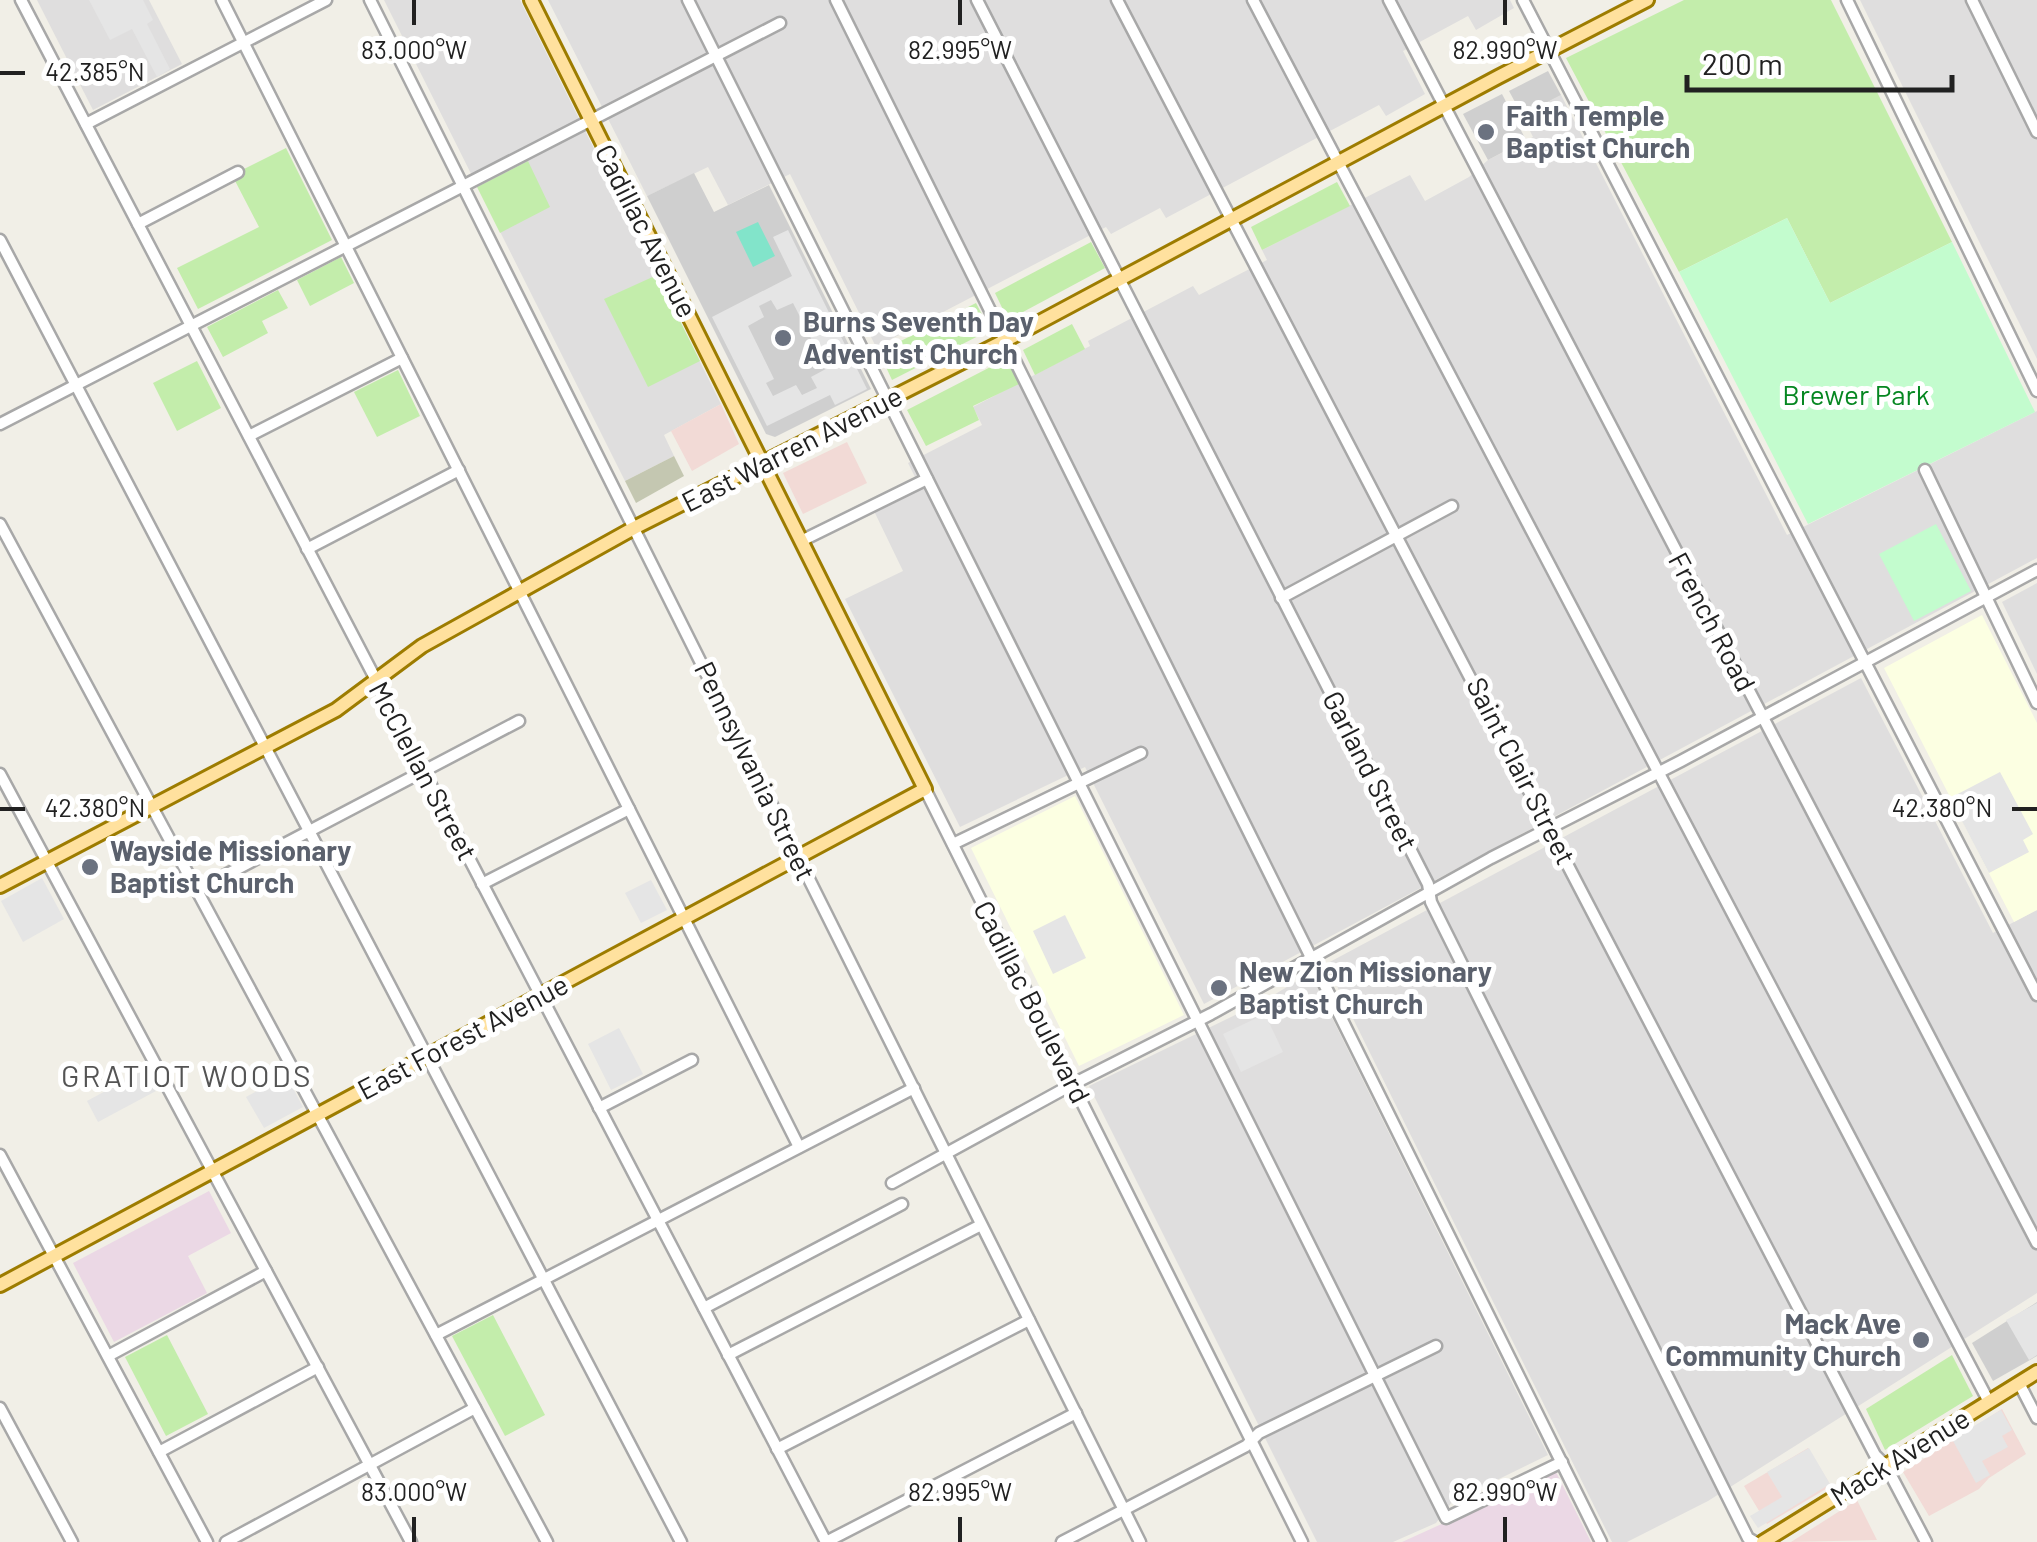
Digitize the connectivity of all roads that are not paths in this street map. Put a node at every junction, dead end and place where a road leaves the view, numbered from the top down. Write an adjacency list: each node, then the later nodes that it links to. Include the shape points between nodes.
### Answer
1 (21, 0): 22 (street, McClellan Street)
2 (222, 0): 17 (street)
3 (326, 0): 17 (street)
4 (370, 0): 26 (street, Pennsylvania Street)
5 (531, 0): 21 (main road, Cadillac Avenue)
6 (688, 0): 19 (street)
7 (836, 0): 33 (street)
8 (977, 0): 31 (street, Garland Street)
9 (1117, 0): 27 (street, Saint Clair Street)
10 (1253, 0): 24 (street)
11 (1389, 0): 20 (street, French Road)
12 (1522, 0): 18 (street)
13 (1648, 0): 18 (main road, East Warren Avenue)
14 (1847, 0): 36 (street)
15 (1972, 0): 23 (street)
16 (780, 23): 19 (street)
17 (244, 43): 22 (street); 30 (street)
18 (1548, 50): 20 (main road, East Warren Avenue); 54 (street)
19 (716, 55): 21 (street); 37 (street)
20 (1443, 106): 24 (main road, East Warren Avenue); 57 (street, French Road)
21 (590, 118): 26 (street); 40 (main road, Cadillac Avenue)
22 (86, 124): 28 (street, McClellan Street)
23 (2037, 132)
24 (1338, 162): 27 (main road, East Warren Avenue); 62 (street)
25 (238, 172): 28 (street)
26 (462, 184): 30 (street); 46 (street, Pennsylvania Street)
27 (1232, 219): 31 (main road, East Warren Avenue); 47 (street, Saint Clair Street)
28 (138, 224): 32 (street, McClellan Street)
29 (0, 240): 35 (street)
30 (345, 245): 32 (street); 34 (street)
31 (1120, 280): 33 (main road, East Warren Avenue); 52 (street, Garland Street)
32 (190, 325): 35 (street); 39 (street, McClellan Street)
33 (1006, 340): 37 (main road, East Warren Avenue); 78 (street)
34 (402, 358): 39 (street); 41 (street)
35 (75, 384): 38 (street); 59 (street)
36 (2037, 390)
37 (888, 401): 40 (main road, East Warren Avenue); 43 (street)
38 (0, 424)
39 (249, 436): 49 (street, McClellan Street)
40 (762, 462): 46 (main road, East Warren Avenue); 48 (main road, Cadillac Boulevard)
41 (459, 470): 49 (street); 51 (street)
42 (1924, 470): 53 (street)
43 (927, 479): 48 (street); 64 (street)
44 (1452, 506): 47 (street)
45 (0, 524): 66 (street)
46 (634, 528): 51 (main road, East Warren Avenue); 71 (street, Pennsylvania Street)
47 (1398, 535): 52 (street); 68 (street, Saint Clair Street)
48 (802, 541): 65 (main road, Cadillac Boulevard)
49 (307, 549): 55 (street, McClellan Street)
50 (2037, 570): 53 (street)
51 (519, 590): 55 (main road, East Warren Avenue); 67 (street)
52 (1281, 598): 76 (street, Garland Street)
53 (1985, 598): 54 (street); 56 (street)
54 (1865, 662): 57 (street); 80 (street)
55 (376, 680): 59 (main road, East Warren Avenue); 61 (street, McClellan Street)
56 (2037, 703)
57 (1762, 718): 62 (street); 96 (street, French Road)
58 (519, 721): 61 (street)
59 (265, 748): 66 (main road, East Warren Avenue); 69 (street)
60 (1141, 753): 64 (street)
61 (424, 772): 69 (street); 73 (street, McClellan Street)
62 (1659, 772): 68 (street); 111 (street)
63 (0, 774): 72 (street)
64 (1078, 782): 70 (street); 81 (street)
65 (925, 789): 70 (street, Cadillac Boulevard); 71 (main road, East Forest Avenue)
66 (152, 806): 72 (main road, East Warren Avenue); 75 (street)
67 (629, 809): 73 (street); 77 (street)
68 (1550, 827): 76 (street); 121 (street, Saint Clair Street)
69 (309, 832): 75 (street); 82 (street)
70 (952, 844): 84 (street, Cadillac Boulevard)
71 (798, 857): 77 (main road, East Forest Avenue); 85 (street, Pennsylvania Street)
72 (46, 861): 74 (main road, East Warren Avenue); 91 (street)
73 (482, 884): 79 (street, McClellan Street)
74 (0, 886)
75 (197, 890): 87 (street)
76 (1428, 894): 78 (street); 134 (street, Garland Street)
77 (684, 918): 79 (main road, East Forest Avenue); 88 (street)
78 (1312, 960): 81 (street); 119 (street)
79 (540, 995): 82 (main road, East Forest Avenue); 86 (street, McClellan Street)
80 (2037, 995)
81 (1198, 1021): 84 (street); 109 (street)
82 (426, 1057): 87 (main road, East Forest Avenue); 99 (street)
83 (692, 1060): 86 (street)
84 (1073, 1084): 90 (street); 116 (street, Cadillac Boulevard)
85 (914, 1088): 88 (street); 90 (street, Pennsylvania Street)
86 (599, 1108): 94 (street, McClellan Street)
87 (318, 1115): 91 (main road, East Forest Avenue); 103 (street)
88 (800, 1147): 94 (street)
89 (0, 1155): 97 (street)
90 (947, 1155): 92 (street); 95 (street, Pennsylvania Street)
91 (212, 1172): 97 (main road, East Forest Avenue); 98 (street)
92 (892, 1183)
93 (902, 1204): 101 (street)
94 (658, 1220): 99 (street); 101 (street, McClellan Street)
95 (982, 1224): 102 (street, Pennsylvania Street); 105 (street)
96 (2037, 1243)
97 (54, 1256): 100 (main road, East Forest Avenue); 106 (street)
98 (266, 1271): 106 (street); 107 (street)
99 (542, 1279): 103 (street); 128 (street)
100 (0, 1286)
101 (704, 1308): 105 (street, McClellan Street)
102 (1029, 1320): 114 (street, Pennsylvania Street); 117 (street)
103 (436, 1334): 113 (street)
104 (1436, 1346): 109 (street)
105 (728, 1355): 117 (street, McClellan Street)
106 (108, 1356): 118 (street)
107 (318, 1367): 118 (street); 120 (street)
108 (2037, 1372): 110 (main road, Mack Avenue)
109 (1376, 1375): 116 (street); 119 (street, via 1446,1518)
110 (2019, 1383): 111 (main road, Mack Avenue); 115 (street)
111 (1989, 1402): 121 (main road, Mack Avenue)
112 (0, 1408): 123 (street)
113 (476, 1408): 120 (street); 127 (street)
114 (1076, 1413): 122 (street, Pennsylvania Street); 129 (street)
115 (2037, 1418)
116 (1252, 1440): 122 (street); 132 (street, Cadillac Boulevard)
117 (777, 1449): 129 (street, McClellan Street)
118 (159, 1452): 124 (street)
119 (1562, 1462): 133 (street)
120 (370, 1465): 125 (street); 126 (street)
121 (1886, 1466): 135 (main road, Mack Avenue); 136 (street, Saint Clair Street)
122 (1124, 1510): 130 (street); 131 (street, Pennsylvania Street)
123 (72, 1542)
124 (207, 1542)
125 (226, 1542)
126 (411, 1542)
127 (547, 1542)
128 (681, 1542)
129 (826, 1542)
130 (1062, 1542)
131 (1140, 1542)
132 (1302, 1542)
133 (1601, 1542)
134 (1755, 1542)
135 (1763, 1542)
136 (1926, 1542)

